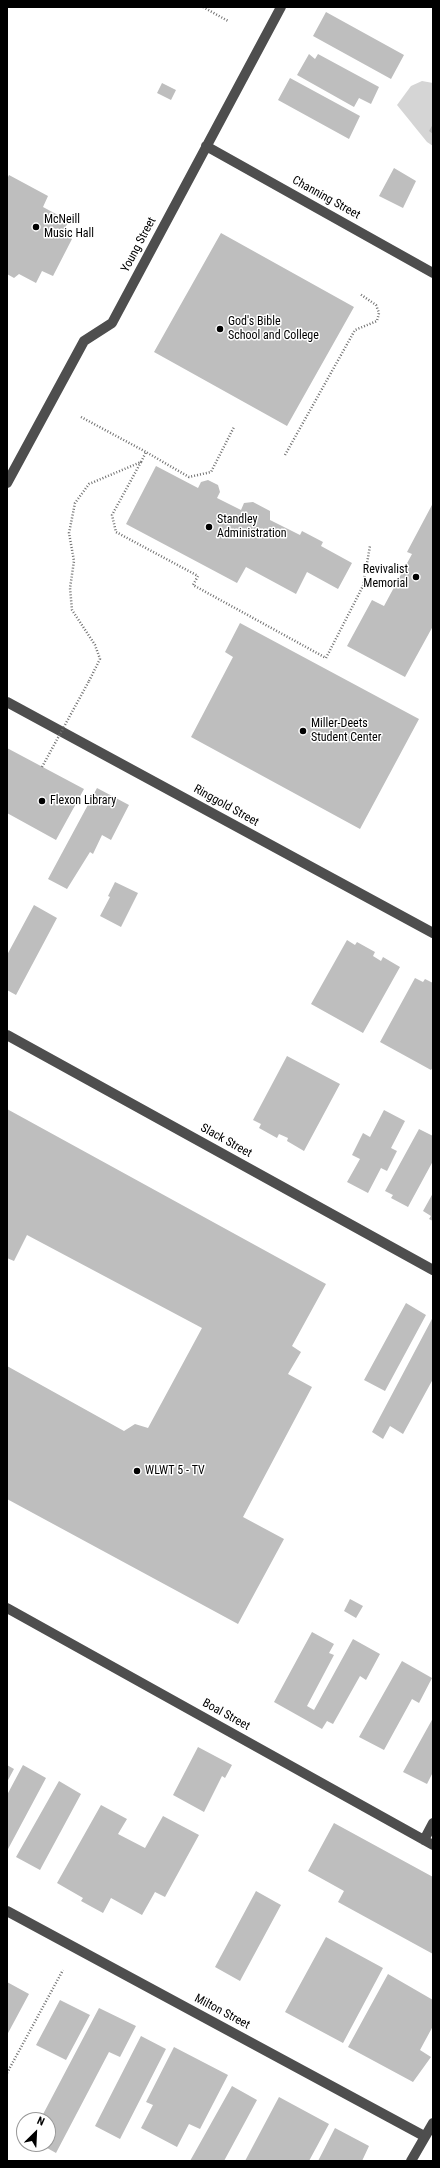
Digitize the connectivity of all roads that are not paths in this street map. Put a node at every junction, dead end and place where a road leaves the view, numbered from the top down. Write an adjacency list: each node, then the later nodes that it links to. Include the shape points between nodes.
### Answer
1 (281, 7): 2 (street, Young Street)
2 (206, 146): 3 (street, Channing Street); 4 (street, Young Street, via 112,323 84,341)
3 (433, 273)
4 (7, 484)
5 (7, 702): 6 (street, Ringgold Street)
6 (433, 933)
7 (7, 1035): 8 (street, Slack Street)
8 (433, 1270)
9 (7, 1608): 11 (street, Boal Street)
10 (433, 1823): 11 (street)
11 (428, 1843)
12 (7, 1911): 14 (street, Milton Street)
13 (433, 2123): 14 (street)
14 (424, 2136): 15 (street)
15 (411, 2161)

